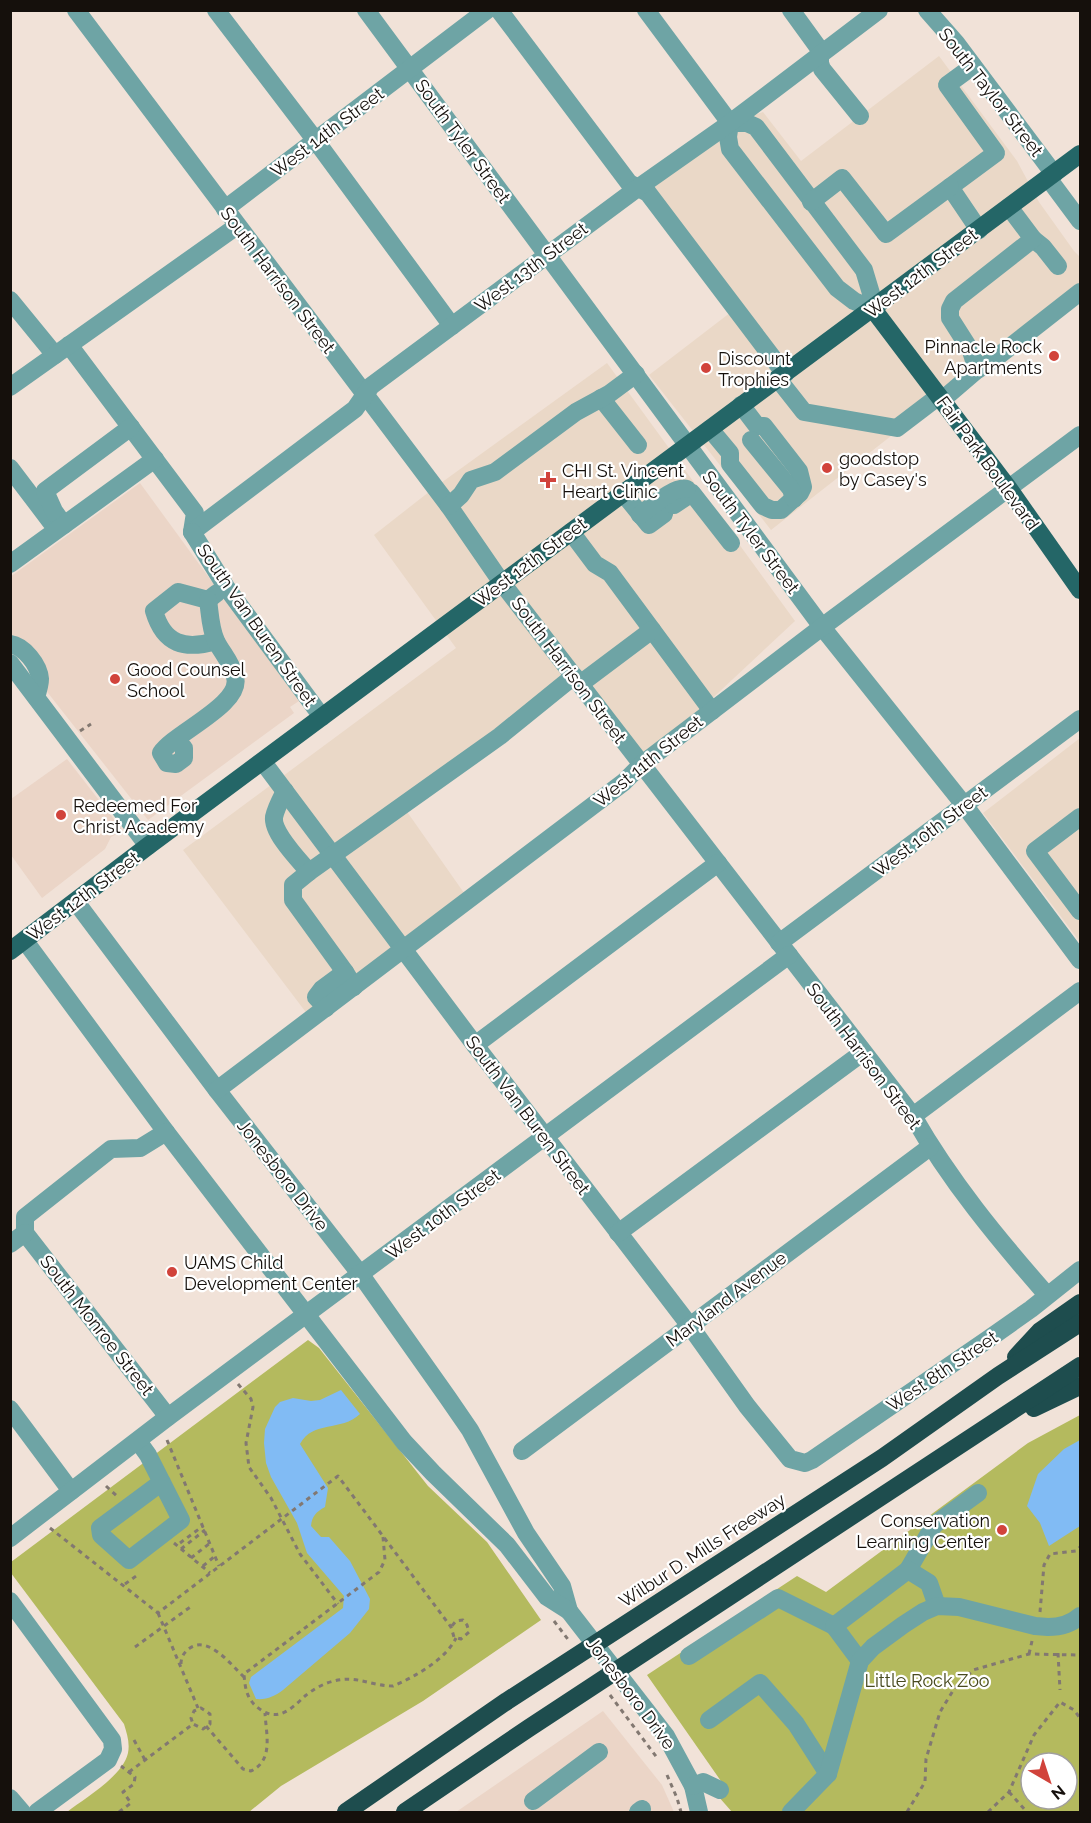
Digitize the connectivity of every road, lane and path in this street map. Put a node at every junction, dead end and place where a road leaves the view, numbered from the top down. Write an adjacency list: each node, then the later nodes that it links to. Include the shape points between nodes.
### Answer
1 (76, 10): 22 (street, South Harrison Street)
2 (216, 10): 15 (street)
3 (366, 10): 12 (street, South Tyler Street)
4 (487, 10): 12 (street, West 14th Street)
5 (499, 10): 19 (street, via 629,183)
6 (646, 10): 14 (street)
7 (791, 10): 10 (street)
8 (879, 10): 10 (street, West 13th Street)
9 (927, 10): 11 (street, South Taylor Street)
10 (821, 55): 13 (street, via 822,69); 14 (street, West 13th Street)
11 (973, 66): 17 (street, South Taylor Street); 18 (street, via 947,85 996,153)
12 (410, 69): 15 (street, West 14th Street); 27 (street, South Tyler Street)
13 (860, 116)
14 (730, 123): 19 (street, West 13th Street); 20 (street, Fair Park Boulevard, via 756,127); 31 (street, Fair Park Boulevard, via 730,149 837,288)
15 (316, 141): 22 (street, West 14th Street); 32 (street)
16 (1080, 154): 17 (main road, West 12th Street)
17 (1051, 176): 21 (main road, West 12th Street); 23 (street, South Taylor Street)
18 (950, 187): 20 (street, via 886,234 842,178); 25 (street)
19 (639, 188): 27 (street, West 13th Street); 36 (street, via 648,193)
20 (811, 202): 31 (street, Fair Park Boulevard, via 864,270)
21 (1009, 207): 25 (main road, West 12th Street); 26 (street)
22 (225, 209): 24 (street, South Harrison Street)
23 (1080, 221)
24 (237, 226): 33 (street); 38 (street, South Harrison Street)
25 (979, 230): 31 (main road, West 12th Street)
26 (1033, 239): 28 (street); 34 (street, via 954,301 950,309 950,318 971,351)
27 (546, 256): 32 (street, West 13th Street); 35 (street, South Tyler Street)
28 (1058, 266)
29 (1080, 292): 34 (street)
30 (10, 300): 33 (street)
31 (873, 309): 36 (main road, West 12th Street); 40 (main road, Fair Park Boulevard)
32 (452, 326): 38 (street, West 13th Street, via 371,386)
33 (62, 350): 37 (street); 42 (street)
34 (977, 370): 40 (street)
35 (636, 374): 39 (street); 47 (street, South Tyler Street)
36 (781, 376): 40 (street, via 804,412 897,429); 41 (main road, West 12th Street)
37 (10, 387)
38 (365, 395): 54 (street, South Harrison Street); 59 (street, West 13th Street, via 355,409)
39 (601, 398): 46 (street); 54 (street, via 495,472 471,480)
40 (941, 398): 51 (main road, Fair Park Boulevard)
41 (741, 405): 43 (main road, West 12th Street); 44 (street)
42 (131, 427): 49 (street); 57 (street, via 45,491)
43 (710, 429): 47 (main road, West 12th Street); 48 (street)
44 (754, 429): 48 (street, via 743,442); 55 (street, via 764,426 799,471 803,487 781,510)
45 (1080, 435): 51 (street, West 11th Street)
46 (638, 445)
47 (687, 445): 52 (main road, West 12th Street); 58 (street, South Tyler Street)
48 (726, 448): 55 (street, via 730,464 763,506)
49 (155, 459): 57 (street); 59 (street, via 195,513)
50 (10, 468): 57 (street)
51 (1009, 489): 65 (main road, Fair Park Boulevard); 67 (street, West 11th Street)
52 (623, 493): 56 (street); 60 (main road, West 12th Street)
53 (692, 493): 56 (street, via 682,487 675,489); 56 (street, via 649,525); 61 (street)
54 (448, 506): 63 (street, South Harrison Street)
55 (772, 510): 58 (street)
56 (640, 515)
57 (61, 528): 62 (street)
58 (748, 528): 67 (street, South Tyler Street)
59 (192, 532): 64 (street, South Van Buren Street)
60 (571, 532): 63 (main road, West 12th Street); 68 (street, via 595,564 610,573)
61 (731, 543)
62 (10, 564)
63 (502, 583): 72 (street, South Harrison Street); 75 (main road, West 12th Street)
64 (226, 587): 66 (street); 75 (street, South Van Buren Street)
65 (1080, 590)
66 (208, 600): 69 (street); 69 (street, via 178,592 154,611 161,629 179,644 199,646)
67 (822, 627): 74 (street, West 11th Street); 83 (street, South Tyler Street)
68 (652, 630): 72 (street); 74 (street)
69 (216, 641): 79 (street, via 227,657 236,687 232,696)
70 (10, 644): 73 (street, via 28,655 39,670)
71 (10, 663): 73 (street)
72 (577, 680): 81 (street, South Harrison Street); 86 (street)
73 (36, 697): 85 (street)
74 (712, 711): 81 (street, West 11th Street)
75 (322, 717): 80 (main road, West 12th Street)
76 (1080, 719): 83 (street, West 10th Street)
77 (91, 724): 78 (path)
78 (81, 731)
79 (176, 740)
80 (263, 762): 82 (street, South Van Buren Street); 85 (main road, West 12th Street)
81 (641, 765): 87 (street, South Harrison Street); 92 (street, West 11th Street, via 624,782)
82 (285, 791): 86 (street, South Van Buren Street); 88 (street, via 274,819 276,831)
83 (965, 806): 93 (street, West 10th Street); 94 (street, South Tyler Street)
84 (1080, 817): 90 (street, via 1035,851)
85 (148, 846): 89 (main road, West 12th Street)
86 (333, 855): 88 (street); 92 (street, South Van Buren Street)
87 (718, 863): 93 (street, South Harrison Street); 97 (street)
88 (309, 872): 95 (street, via 293,885 293,900)
89 (76, 902): 91 (main road, West 12th Street); 99 (street, Jonesboro Drive)
90 (1080, 911)
91 (18, 946): 101 (street, Jonesboro Drive)
92 (403, 949): 95 (street, West 11th Street); 97 (street, South Van Buren Street)
93 (784, 949): 98 (street, South Harrison Street); 102 (street, West 10th Street)
94 (1080, 960)
95 (349, 979): 99 (street, West 11th Street, via 326,1008)
96 (1080, 991): 100 (street)
97 (475, 1045): 102 (street, South Van Buren Street)
98 (862, 1053): 100 (street, South Harrison Street); 104 (street)
99 (217, 1090): 107 (street, Jonesboro Drive)
100 (913, 1116): 103 (street, South Harrison Street)
101 (166, 1132): 105 (street, via 140,1148 111,1149 25,1217); 110 (street, Jonesboro Drive)
102 (545, 1137): 104 (street, South Van Buren Street); 107 (street, West 10th Street)
103 (930, 1147): 108 (street, South Harrison Street, via 997,1238); 112 (street, Maryland Avenue)
104 (618, 1233): 112 (street, South Van Buren Street)
105 (18, 1238): 118 (street, South Monroe Street)
106 (1080, 1270): 108 (street, West 8th Street)
107 (361, 1275): 110 (street, West 10th Street); 144 (street, Jonesboro Drive, via 470,1430 526,1533 562,1586)
108 (1047, 1295): 123 (street, West 8th Street, via 812,1460)
109 (1080, 1302): 115 (highway, via 1040,1331)
110 (307, 1314): 114 (street, West 10th Street); 144 (street, Jonesboro Drive, via 404,1442 507,1545 547,1597)
111 (1080, 1323): 115 (highway, Wilbur D. Mills Freeway)
112 (690, 1326): 122 (street, Maryland Avenue); 123 (street, South Van Buren Street, via 786,1455)
113 (1080, 1366): 121 (highway)
114 (227, 1374): 118 (street, West 10th Street); 127 (path, via 251,1399 246,1443 249,1467)
115 (998, 1376): 185 (highway, Wilbur D. Mills Freeway, via 882,1458 507,1701)
116 (1080, 1386): 121 (highway)
117 (10, 1409): 125 (street)
118 (168, 1418): 119 (street, West 10th Street)
119 (138, 1440): 124 (street); 125 (street, West 10th Street)
120 (167, 1440): 129 (path)
121 (967, 1440): 186 (highway)
122 (522, 1450)
123 (799, 1463)
124 (162, 1482): 124 (street, via 182,1520 129,1560 101,1535 100,1528)
125 (71, 1491): 131 (street, West 10th Street)
126 (978, 1493): 139 (street, via 934,1525)
127 (282, 1519): 130 (path, via 338,1476); 138 (path); 141 (path, via 300,1554)
128 (50, 1528): 145 (path)
129 (205, 1530): 132 (path); 134 (path)
130 (382, 1535): 141 (path, via 383,1567); 150 (path)
131 (10, 1538)
132 (210, 1543): 135 (path); 136 (path)
133 (1080, 1547): 149 (path, via 1050,1554 1044,1565)
134 (181, 1549)
135 (215, 1556): 137 (path); 138 (path)
136 (191, 1558)
137 (202, 1566)
138 (219, 1566): 145 (path)
139 (908, 1570): 143 (street, via 929,1583); 148 (street)
140 (10, 1601): 171 (street, via 112,1740)
141 (339, 1604): 160 (path)
142 (193, 1605): 147 (path)
143 (937, 1606): 149 (street, via 959,1607); 158 (street, via 903,1625)
144 (569, 1611): 177 (street, Jonesboro Drive, via 666,1736)
145 (158, 1613): 147 (path)
146 (1080, 1616): 149 (street, via 1057,1627)
147 (165, 1626): 152 (path); 153 (path)
148 (834, 1626): 157 (street, via 778,1598); 158 (street)
149 (1038, 1626)
150 (451, 1627): 151 (path); 151 (path, via 459,1620 467,1625 469,1632 464,1638)
151 (456, 1638): 164 (path, via 440,1658 393,1686 355,1678 330,1682 310,1692 289,1711)
152 (135, 1647)
153 (174, 1649): 154 (path, via 179,1654); 159 (path)
154 (185, 1652): 159 (path); 160 (path, via 204,1645)
155 (1058, 1653): 156 (path); 161 (path); 190 (path, via 1013,1657 973,1670 954,1689 940,1712 926,1759 925,1782)
156 (1080, 1654)
157 (689, 1656)
158 (860, 1661): 176 (street)
159 (180, 1666): 162 (path)
160 (244, 1677): 164 (path, via 250,1700)
161 (1060, 1690)
162 (198, 1708): 167 (path, via 191,1713); 168 (path, via 210,1714 210,1724)
163 (621, 1709): 173 (path)
164 (265, 1713): 168 (path, via 266,1757 251,1771 243,1769)
165 (1080, 1718): 179 (path, via 1060,1702 1034,1735)
166 (709, 1720): 176 (street, via 760,1683 796,1724)
167 (193, 1724): 168 (path, via 199,1729); 172 (path)
168 (206, 1726)
169 (134, 1740): 172 (path)
170 (599, 1752): 181 (street)
171 (116, 1760): 174 (path); 183 (street, via 100,1766)
172 (145, 1760): 174 (path)
173 (662, 1764)
174 (129, 1772): 184 (path, via 135,1777 134,1784 123,1792 131,1803)
175 (666, 1772): 187 (path)
176 (828, 1774): 189 (street)
177 (693, 1786): 178 (street, via 703,1782); 188 (street, Jonesboro Drive)
178 (720, 1790)
179 (1009, 1792): 191 (path); 192 (path)
180 (10, 1798): 182 (street)
181 (533, 1801)
182 (22, 1812)
183 (37, 1812)
184 (119, 1812)
185 (346, 1812)
186 (405, 1812)
187 (681, 1812)
188 (699, 1812)
189 (791, 1812)
190 (907, 1812)
191 (988, 1812)
192 (1027, 1812)

